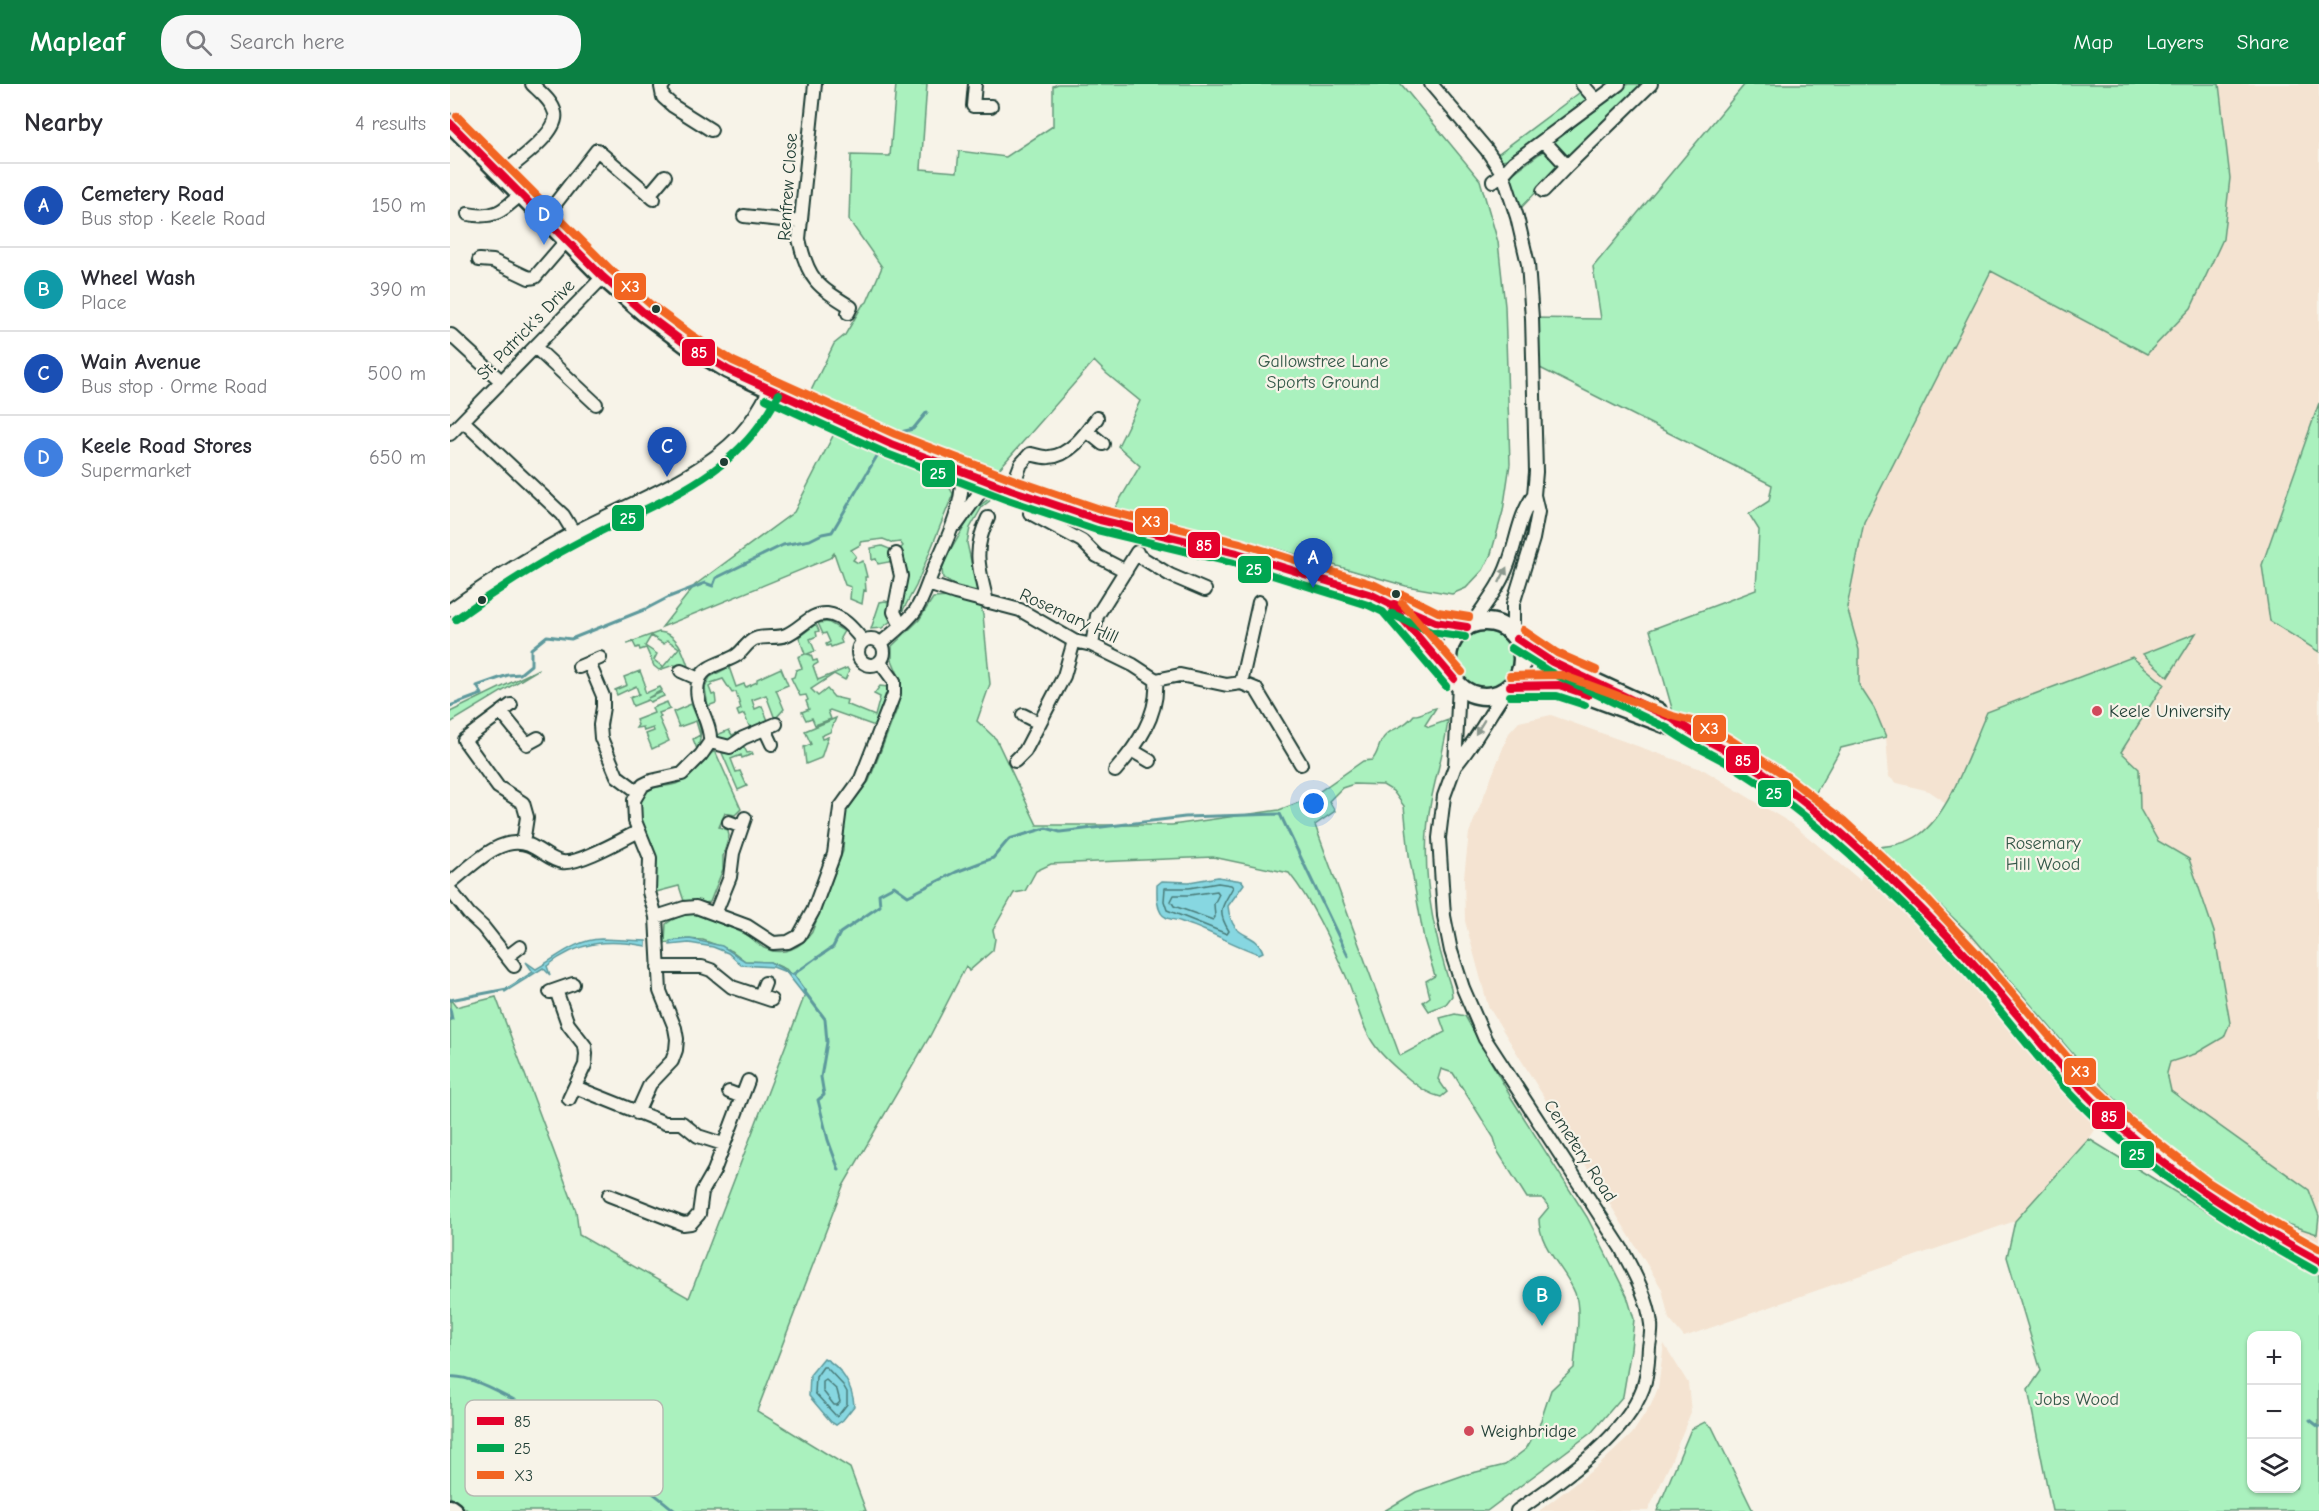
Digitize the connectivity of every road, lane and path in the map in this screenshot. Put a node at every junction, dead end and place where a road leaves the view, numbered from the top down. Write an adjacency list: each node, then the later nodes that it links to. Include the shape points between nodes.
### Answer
1 (532, 84): 15 (street, via 547,98 556,113 555,122 542,141)
2 (664, 84): 12 (street, via 663,97)
3 (815, 84): 23 (street, Renfrew Close)
4 (975, 84): 10 (street, via 973,106)
5 (1431, 84): 17 (street, via 1486,149)
6 (1582, 84): 9 (street)
7 (1619, 84): 9 (street)
8 (1651, 84): 14 (street)
9 (1596, 100): 13 (street)
10 (992, 106)
11 (450, 123): 15 (main road)
12 (711, 130)
13 (1544, 141): 14 (street); 17 (street)
14 (1567, 166): 18 (street)
15 (502, 174): 19 (main road)
16 (665, 176): 22 (street, via 652,197 597,150)
17 (1498, 177): 41 (street, via 1517,217 1528,264)
18 (1543, 191)
19 (520, 194): 20 (street, via 501,212 488,216); 22 (main road)
20 (468, 213)
21 (744, 216): 23 (street)
22 (544, 218): 24 (main road)
23 (801, 222): 27 (street, Renfrew Close, via 801,249 813,276 822,289)
24 (566, 241): 25 (street, via 535,277 529,278 493,261); 26 (main road)
25 (479, 260)
26 (603, 277): 29 (street, St. Patrick's Drive); 31 (main road, via 687,345)
27 (850, 310)
28 (451, 335): 30 (street)
29 (535, 347): 30 (street, St. Patrick's Drive); 32 (street)
30 (501, 381): 34 (street, St. Patrick's Drive)
31 (770, 389): 38 (main road); 44 (street, via 740,435 711,459)
32 (596, 404)
33 (1097, 418): 35 (street)
34 (463, 421): 36 (street, St. Patrick's Drive); 44 (street, via 563,515)
35 (1087, 431): 37 (street); 40 (street, via 1062,453 1049,457 1030,453)
36 (450, 434)
37 (1103, 444)
38 (962, 472): 39 (main road); 45 (street, via 960,501)
39 (988, 482): 40 (main road); 45 (street)
40 (1011, 490): 52 (main road, via 1100,520 1237,554)
41 (1534, 495): 55 (street, one-way to 41, via 1504,573 1526,506); 56 (street, via 1538,512 1533,539 1513,604)
42 (1030, 513): 47 (street)
43 (982, 523): 50 (street, via 977,558)
44 (574, 532): 53 (street)
45 (949, 535): 48 (street)
46 (896, 554): 54 (street, via 901,576 894,612)
47 (1126, 571): 49 (street, via 1137,553 1170,575); 60 (street, via 1098,616)
48 (928, 584): 50 (street, Rosemary Hill); 54 (street, via 915,611)
49 (1205, 590)
50 (987, 602): 58 (street, Rosemary Hill, via 1020,610)
51 (1259, 602): 67 (street)
52 (1390, 604): 55 (main road, via 1435,622); 66 (main road)
53 (450, 610)
54 (901, 626): 59 (street)
55 (1469, 626): 56 (main road, via 1493,623); 66 (main road, via 1455,638 1449,651 1449,665)
56 (1515, 636): 68 (main road, via 1522,651 1522,665); 71 (main road, via 1552,662 1673,719)
57 (864, 640): 59 (street); 61 (street, via 858,647 861,660 872,665); 64 (street, via 839,617 818,615 785,635 753,640 738,655 708,669)
58 (1074, 641): 60 (street, Rosemary Hill); 70 (street, via 1064,676)
59 (881, 643): 61 (street, via 885,650)
60 (1092, 645): 65 (street, Rosemary Hill)
61 (880, 662): 87 (street, via 894,681 894,694 861,779 840,808 834,854 806,926 794,940 778,944)
62 (589, 663): 81 (street, via 603,696 601,738 617,776)
63 (681, 671): 64 (street)
64 (699, 679): 73 (street, via 699,701)
65 (1156, 680): 67 (street, via 1180,675 1227,685); 75 (street, via 1157,692 1147,725)
66 (1457, 682): 68 (main road, via 1471,693 1486,696); 79 (street, Cemetery Road)
67 (1241, 683): 78 (street, via 1256,689)
68 (1508, 688): 71 (main road, via 1559,685); 79 (street, Cemetery Road, one-way to 79)
69 (1023, 715): 70 (street)
70 (1039, 723): 76 (street, via 1025,751)
71 (1683, 728): 101 (main road, via 1743,760 1821,815 1872,861 1965,955 2061,1068 2140,1143 2213,1200)
72 (538, 738): 84 (street, via 527,744 506,709 461,736 498,787 526,800)
73 (710, 742): 74 (street, via 728,747 770,727); 81 (street, via 681,774 651,781)
74 (772, 744)
75 (1133, 751): 77 (street); 80 (street)
76 (1015, 761)
77 (1150, 761)
78 (1302, 764)
79 (1455, 766): 104 (street, Cemetery Road, via 1444,796 1438,838 1444,916 1463,988 1485,1039 1621,1248 1651,1325 1648,1370 1622,1424 1609,1439)
80 (1115, 771)
81 (637, 791): 83 (street, via 633,810)
82 (729, 822): 87 (street, via 744,823)
83 (639, 831): 84 (street, via 575,861 563,862); 88 (street, via 650,858 649,892)
84 (523, 843): 85 (street, via 512,842 488,853)
85 (450, 883)
86 (450, 890): 89 (street, via 511,961)
87 (716, 914): 88 (street, via 690,907)
88 (656, 917): 90 (street)
89 (520, 947)
90 (657, 961): 91 (street, via 711,970 732,987 765,998); 98 (street, via 660,991 675,1028 676,1050 672,1061 650,1084)
91 (765, 983)
92 (573, 984): 94 (street, via 552,991 568,1024 585,1046 585,1065)
93 (748, 1081): 96 (street)
94 (575, 1088): 97 (street); 98 (street)
95 (729, 1092): 96 (street)
96 (742, 1097): 99 (street)
97 (569, 1100)
98 (637, 1113): 99 (street, via 665,1123 682,1124 698,1136)
99 (723, 1144): 100 (street, via 702,1192 699,1214 692,1223 683,1224 613,1196)
100 (622, 1185)
101 (2319, 1261)
102 (450, 1508): 103 (main road)
103 (454, 1511)
104 (1517, 1511)

